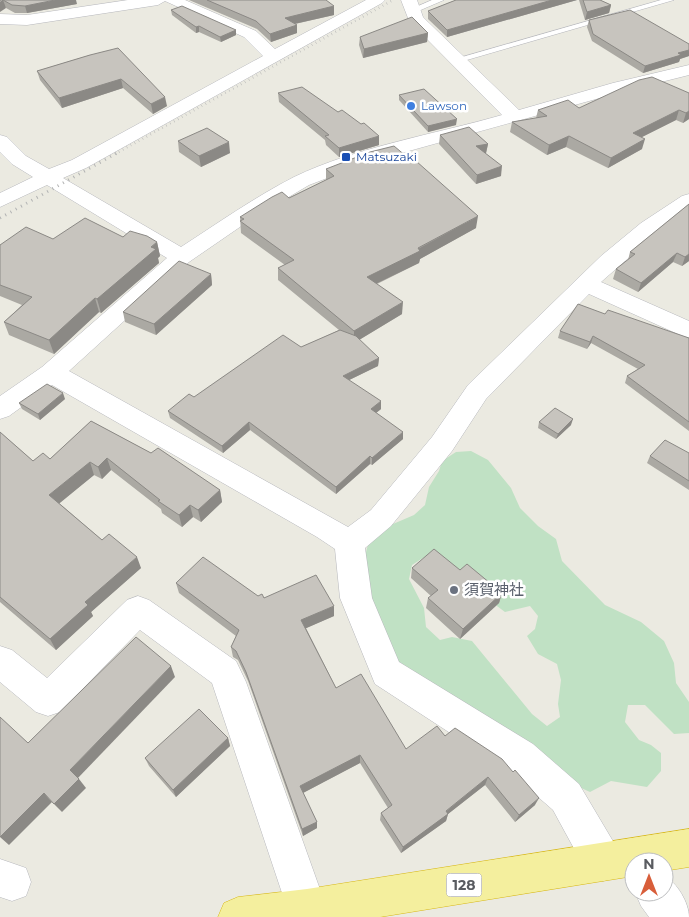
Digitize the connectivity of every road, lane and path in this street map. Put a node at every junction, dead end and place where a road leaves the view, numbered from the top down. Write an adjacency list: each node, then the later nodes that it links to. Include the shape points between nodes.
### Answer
1 (158, 0): 7 (street, via 27,20)
2 (172, 0): 8 (street, via 250,34)
3 (377, 0): 8 (street)
4 (440, 0): 6 (lane)
5 (670, 0): 9 (lane)
6 (411, 5): 9 (street, via 422,25)
7 (0, 20)
8 (274, 57): 13 (street, via 79,164)
9 (457, 60): 11 (street)
10 (689, 70): 11 (street)
11 (516, 117): 17 (street, via 362,158 315,175 246,214)
12 (0, 141): 13 (street, via 19,160)
13 (48, 177): 14 (street); 16 (street); 17 (street)
14 (0, 186)
15 (689, 200): 18 (street, via 649,228)
16 (0, 201)
17 (181, 257): 20 (street)
18 (586, 284): 19 (street); 22 (street, via 477,392 442,444 381,518)
19 (689, 331)
20 (51, 373): 21 (street); 22 (street)
21 (0, 409)
22 (349, 543): 25 (street, via 356,598 387,673 520,757 566,797)
23 (0, 661): 27 (street, via 48,700 138,610 224,672)
24 (689, 848): 25 (highway, 128)
25 (623, 860): 27 (highway, 128)
26 (663, 902): 29 (street)
27 (308, 909): 28 (highway, 128)
28 (238, 917)
29 (673, 917)

